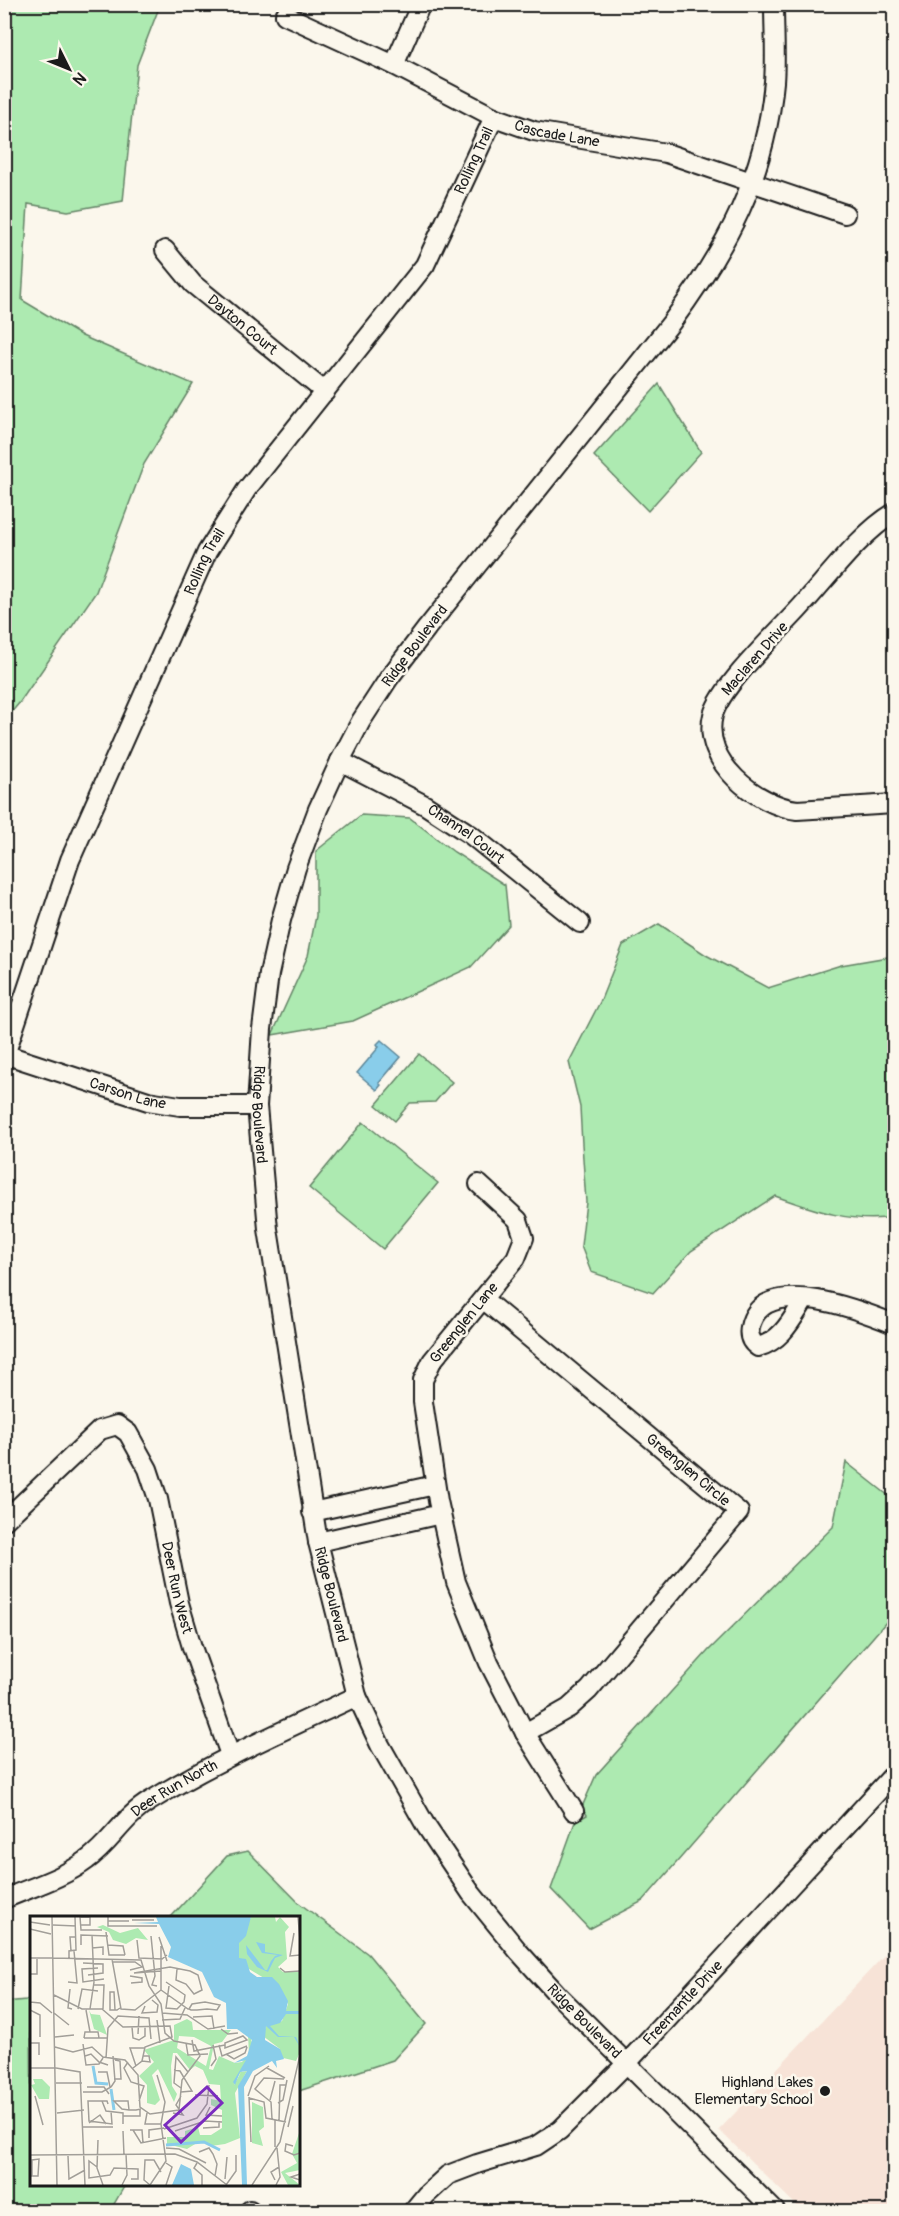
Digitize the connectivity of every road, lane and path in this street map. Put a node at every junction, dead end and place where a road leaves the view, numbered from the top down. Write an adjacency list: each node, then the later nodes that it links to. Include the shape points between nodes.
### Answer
1 (420, 4): 4 (street)
2 (774, 4): 6 (street, Ridge Boulevard, via 774,81 768,126)
3 (285, 15): 4 (street, Cascade Lane)
4 (394, 65): 5 (street, Cascade Lane)
5 (494, 117): 6 (street, Cascade Lane, via 534,131 666,153); 9 (street, Rolling Trail, via 425,265)
6 (752, 184): 7 (street, Cascade Lane); 11 (street, Ridge Boulevard, via 730,235 704,279 389,678)
7 (845, 214)
8 (165, 250): 9 (street, Dayton Court, via 193,284)
9 (325, 392): 14 (street, Rolling Trail, via 247,489 207,552 70,860)
10 (894, 513): 12 (street, Maclaren Drive, via 869,532 742,671 718,702 711,727 721,760 747,788 769,803 797,810)
11 (340, 761): 13 (street, Channel Court, via 471,835); 15 (street, Ridge Boulevard, via 296,868 281,920 262,1029)
12 (894, 804)
13 (580, 923)
14 (5, 1056): 15 (street, Carson Lane, via 148,1101 180,1106)
15 (257, 1106): 21 (street, Ridge Boulevard, via 268,1229)
16 (479, 1184): 17 (street, Greenglen Lane, via 518,1220 524,1238 516,1258)
17 (483, 1299): 20 (street, Greenglen Lane, via 432,1361 423,1380); 26 (street, Greenglen Circle, via 739,1512 589,1690 569,1708)
18 (805, 1299): 19 (street)
19 (894, 1324)
20 (435, 1485): 21 (street); 22 (street, Greenglen Lane)
21 (312, 1512): 24 (street, Ridge Boulevard)
22 (441, 1514): 24 (street); 26 (street, Greenglen Lane, via 456,1582 489,1663)
23 (4, 1521): 27 (street, Deer Run West, via 100,1430 117,1425 128,1433 158,1499 178,1603)
24 (318, 1542): 25 (street, Ridge Boulevard)
25 (357, 1695): 27 (street, Deer Run North); 31 (street, Ridge Boulevard, via 426,1826 471,1893 519,1952)
26 (525, 1734): 29 (street, Greenglen Lane)
27 (230, 1755): 30 (street, Deer Run North, via 132,1813 88,1860)
28 (894, 1774): 31 (street, Freemantle Drive)
29 (574, 1811)
30 (4, 1899)
31 (626, 2064): 32 (street, Freemantle Drive, via 560,2130 536,2146 448,2175); 33 (street, Ridge Boulevard)
32 (412, 2211)
33 (776, 2211)

